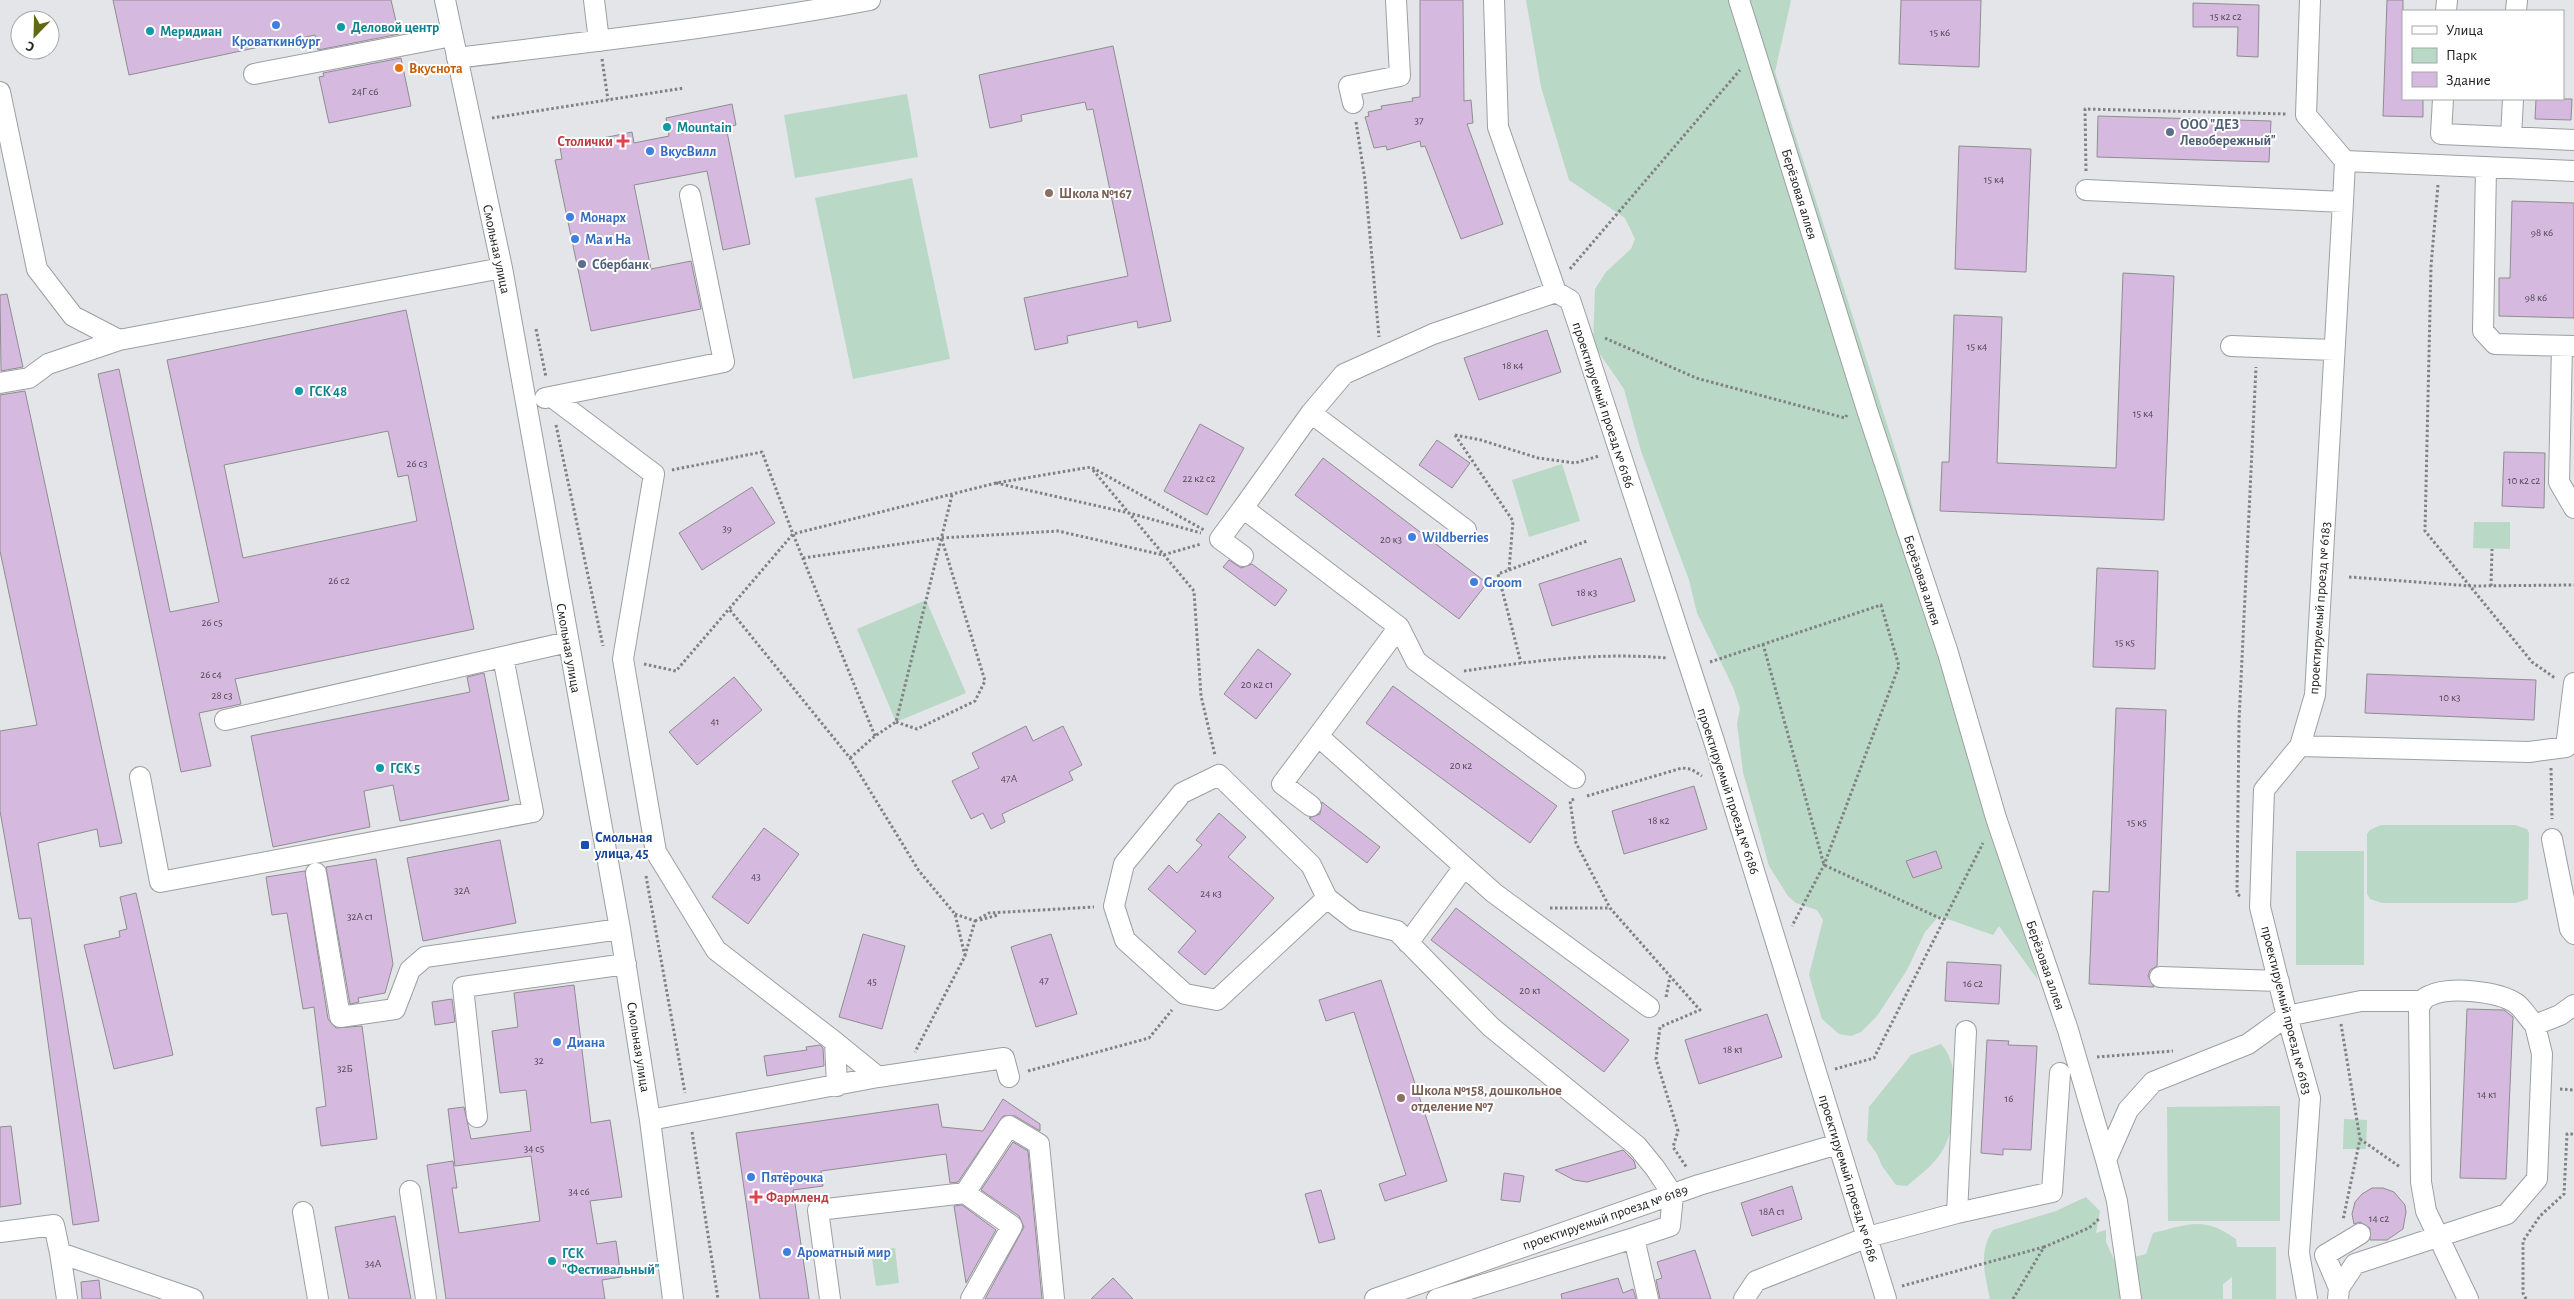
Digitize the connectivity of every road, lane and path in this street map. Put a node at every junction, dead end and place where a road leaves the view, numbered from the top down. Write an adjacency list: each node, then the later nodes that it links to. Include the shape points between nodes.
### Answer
1 (445, 0): 9 (street, Смольная улица)
2 (594, 0): 10 (street)
3 (870, 0): 8 (street)
4 (1396, 0): 19 (street, via 1400,76 1348,86)
5 (1494, 0): 34 (street, проектируемый проезд № 6186, via 1498,127)
6 (1739, 0): 11 (street, Берёзовая аллея)
7 (2310, 0): 21 (street)
8 (820, 5): 10 (street)
9 (452, 36): 12 (street, Смольная улица); 13 (street)
10 (599, 41): 12 (street); 16 (path)
11 (1756, 51): 34 (path, via 1566,273); 44 (street, Берёзовая аллея)
12 (457, 58): 33 (street, Смольная улица)
13 (254, 74)
14 (684, 88): 16 (path)
15 (0, 92): 37 (street, via 37,268 74,316)
16 (608, 100): 22 (path)
17 (2442, 100): 24 (street, via 2441,134)
18 (2513, 100): 24 (street)
19 (1353, 103): 38 (path, via 1365,180)
20 (490, 109): 22 (path)
21 (2306, 115): 26 (street); 30 (path, via 2085,109)
22 (492, 118): 23 (path)
23 (494, 128)
24 (2511, 137): 25 (street)
25 (2574, 140)
26 (2345, 161): 27 (street); 32 (street, проектируемый проезд № 6183)
27 (2439, 164): 28 (street); 68 (path, via 2431,266 2425,531)
28 (2486, 167): 29 (street); 40 (street, via 2483,331 2495,344)
29 (2574, 171)
30 (2086, 190): 32 (street)
31 (690, 195): 45 (street, via 724,362)
32 (2343, 202): 42 (street, проектируемый проезд № 6183)
33 (502, 268): 37 (street); 46 (street, Смольная улица)
34 (1563, 296): 36 (street, проектируемый проезд № 6186); 47 (street, via 1433,334 1344,374)
35 (534, 320): 45 (path)
36 (1579, 327): 44 (path, via 1696,378 1846,418); 48 (street, проектируемый проезд № 6186)
37 (119, 340): 43 (street, via 48,364 29,378)
38 (1380, 341)
39 (2231, 346): 41 (street)
40 (2568, 346): 54 (street, via 2560,482)
41 (2257, 347): 42 (street); 100 (path, via 2239,721 2237,894)
42 (2334, 350): 84 (street, проектируемый проезд № 6183, via 2315,695)
43 (0, 383)
44 (1860, 389): 92 (street, Берёзовая аллея, via 1948,653)
45 (551, 397): 46 (street); 50 (street); 75 (path, via 607,662)
46 (526, 402): 72 (street, Смольная улица)
47 (1311, 413): 53 (street); 56 (street)
48 (1619, 450): 65 (path, via 1575,464 1538,458 1455,435 1513,521); 77 (street, проектируемый проезд № 6186)
49 (1091, 467): 51 (path); 55 (path); 59 (path)
50 (654, 474): 57 (path, via 762,452); 75 (street)
51 (996, 483): 52 (path); 55 (path)
52 (952, 495): 57 (path); 58 (path)
53 (1243, 508): 59 (street); 71 (street)
54 (2574, 508)
55 (1129, 513): 59 (path); 62 (path)
56 (1466, 530)
57 (793, 534): 64 (path); 70 (path)
58 (941, 538): 62 (path, via 1058,531); 64 (path); 81 (path); 81 (path, via 985,682 975,701 917,729)
59 (1220, 539): 62 (path); 63 (street)
60 (1587, 541): 65 (path)
61 (2492, 548): 69 (path)
62 (1164, 555): 88 (path, via 1194,591 1201,696)
63 (1243, 556)
64 (803, 558): 82 (path)
65 (1509, 570): 76 (path, via 1498,574)
66 (2349, 576): 68 (path)
67 (2574, 585): 69 (path)
68 (2471, 586): 69 (path); 79 (path, via 2532,662)
69 (2491, 586)
70 (730, 610): 75 (path, via 676,672); 86 (path)
71 (1399, 627): 78 (street, via 1416,661); 83 (street)
72 (568, 642): 74 (street); 106 (street, Смольная улица)
73 (1763, 644): 77 (path); 94 (path); 94 (path, via 1881,604 1899,666)
74 (503, 657): 80 (street); 89 (street, via 532,812 160,882)
75 (623, 659): 122 (street, via 656,852 716,950)
76 (1521, 663): 77 (path, via 1623,654); 78 (path)
77 (1689, 664): 109 (street, проектируемый проезд № 6186)
78 (1435, 675): 90 (street)
79 (2573, 687): 85 (street)
80 (225, 720)
81 (896, 722): 82 (path)
82 (875, 736): 86 (path)
83 (1318, 736): 91 (street, via 1282,784); 95 (street)
84 (2300, 746): 85 (street); 100 (street, проектируемый проезд № 6183, via 2264,790)
85 (2564, 752): 93 (path)
86 (850, 758): 103 (path, via 918,870)
87 (1658, 774): 101 (path, via 1570,801 1576,843)
88 (1220, 776): 98 (street, via 1311,865); 99 (street, via 1182,793 1124,864)
89 (140, 777)
90 (1575, 778)
91 (1311, 806)
92 (1996, 818): 104 (path); 124 (street, Берёзовая аллея)
93 (2552, 839): 107 (street, via 2570,929)
94 (1824, 865): 104 (path); 109 (path)
95 (1464, 867): 102 (street); 108 (street)
96 (316, 873): 106 (street, via 340,1017 395,1009 410,970 425,957)
97 (645, 873): 131 (path)
98 (1327, 898): 108 (street, via 1355,920 1397,931); 114 (street, via 1217,1000)
99 (1114, 906): 105 (path, via 989,914); 114 (street, via 1125,940)
100 (2260, 907): 113 (street, проектируемый проезд № 6183)
101 (1610, 908): 102 (path); 139 (path, via 1700,1010 1660,1027 1656,1059 1678,1131 1673,1147)
102 (1516, 909): 118 (street)
103 (955, 914): 105 (path); 110 (path)
104 (1944, 920): 127 (path, via 1874,1058)
105 (975, 921): 110 (path)
106 (620, 929): 111 (street, Смольная улица)
107 (2574, 934)
108 (1408, 942): 142 (street, via 1491,1027 1637,1146)
109 (1780, 951): 127 (street, проектируемый проезд № 6186)
110 (964, 956): 126 (path)
111 (626, 964): 132 (street, via 463,987); 133 (street, Смольная улица)
112 (2160, 977): 113 (street)
113 (2279, 982): 119 (street, проектируемый проезд № 6183)
114 (1185, 994): 128 (path, via 1149,1038)
115 (2422, 1000): 117 (street, via 2361,1001); 120 (street, via 2450,991 2486,992 2516,1004); 138 (street, via 2419,1008)
116 (2574, 1005): 120 (street, via 2560,1015)
117 (2339, 1006): 119 (street); 135 (path)
118 (1649, 1007)
119 (2287, 1016): 137 (street, via 2248,1044 2153,1082 2128,1110); 172 (street, проектируемый проезд № 6183, via 2310,1098 2299,1253)
120 (2534, 1025): 150 (street, via 2542,1054 2537,1179 2507,1214)
121 (1966, 1031): 145 (street)
122 (835, 1042): 129 (street); 130 (street)
123 (2181, 1050): 124 (path)
124 (2077, 1059): 137 (street, Берёзовая аллея)
125 (2060, 1073): 145 (street, via 2052,1192)
126 (904, 1074): 128 (street, via 1004,1058); 129 (street)
127 (1816, 1074): 136 (street, проектируемый проезд № 6186)
128 (1009, 1076)
129 (878, 1077): 130 (street)
130 (837, 1086): 131 (street)
131 (689, 1114): 133 (street); 163 (path)
132 (477, 1118)
133 (650, 1120): 162 (street, Смольная улица)
134 (2574, 1134): 174 (path, via 2567,1134 2564,1194 2540,1216 2523,1241 2523,1293)
135 (2360, 1139): 138 (path); 152 (path)
136 (1838, 1144): 139 (street, проектируемый проезд № 6189); 149 (street, проектируемый проезд № 6186)
137 (2106, 1160): 143 (street, Берёзовая аллея)
138 (2421, 1182): 150 (street, via 2426,1211)
139 (1699, 1185): 142 (street, проектируемый проезд № 6189)
140 (410, 1191): 161 (street)
141 (965, 1193): 164 (street, via 818,1210); 165 (street, via 1012,1226); 166 (street, via 1009,1126 1039,1144)
142 (1673, 1194): 148 (street, via 1670,1226); 157 (street, проектируемый проезд № 6189)
143 (2117, 1201): 151 (path, via 2089,1228); 171 (street, Берёзовая аллея)
144 (303, 1212): 160 (street)
145 (1957, 1213): 149 (street)
146 (0, 1232): 153 (street, via 54,1225)
147 (2360, 1234): 152 (street)
148 (1634, 1238): 167 (street); 168 (street)
149 (1868, 1238): 156 (street, проектируемый проезд № 6186); 169 (street, via 1756,1281)
150 (2437, 1238): 155 (street, via 2354,1264); 173 (street)
151 (2044, 1247): 156 (path); 170 (path)
152 (2338, 1247): 155 (street, via 2324,1254)
153 (60, 1253): 154 (street); 158 (street)
154 (149, 1290): 159 (street)
155 (2338, 1294)
156 (1885, 1295)
157 (1382, 1298)
158 (67, 1299)
159 (194, 1299)
160 (318, 1299)
161 (426, 1299)
162 (673, 1299)
163 (718, 1299)
164 (830, 1299)
165 (972, 1299)
166 (1054, 1299)
167 (1437, 1299)
168 (1648, 1299)
169 (1744, 1299)
170 (2012, 1299)
171 (2131, 1299)
172 (2307, 1299)
173 (2468, 1299)
174 (2526, 1299)

